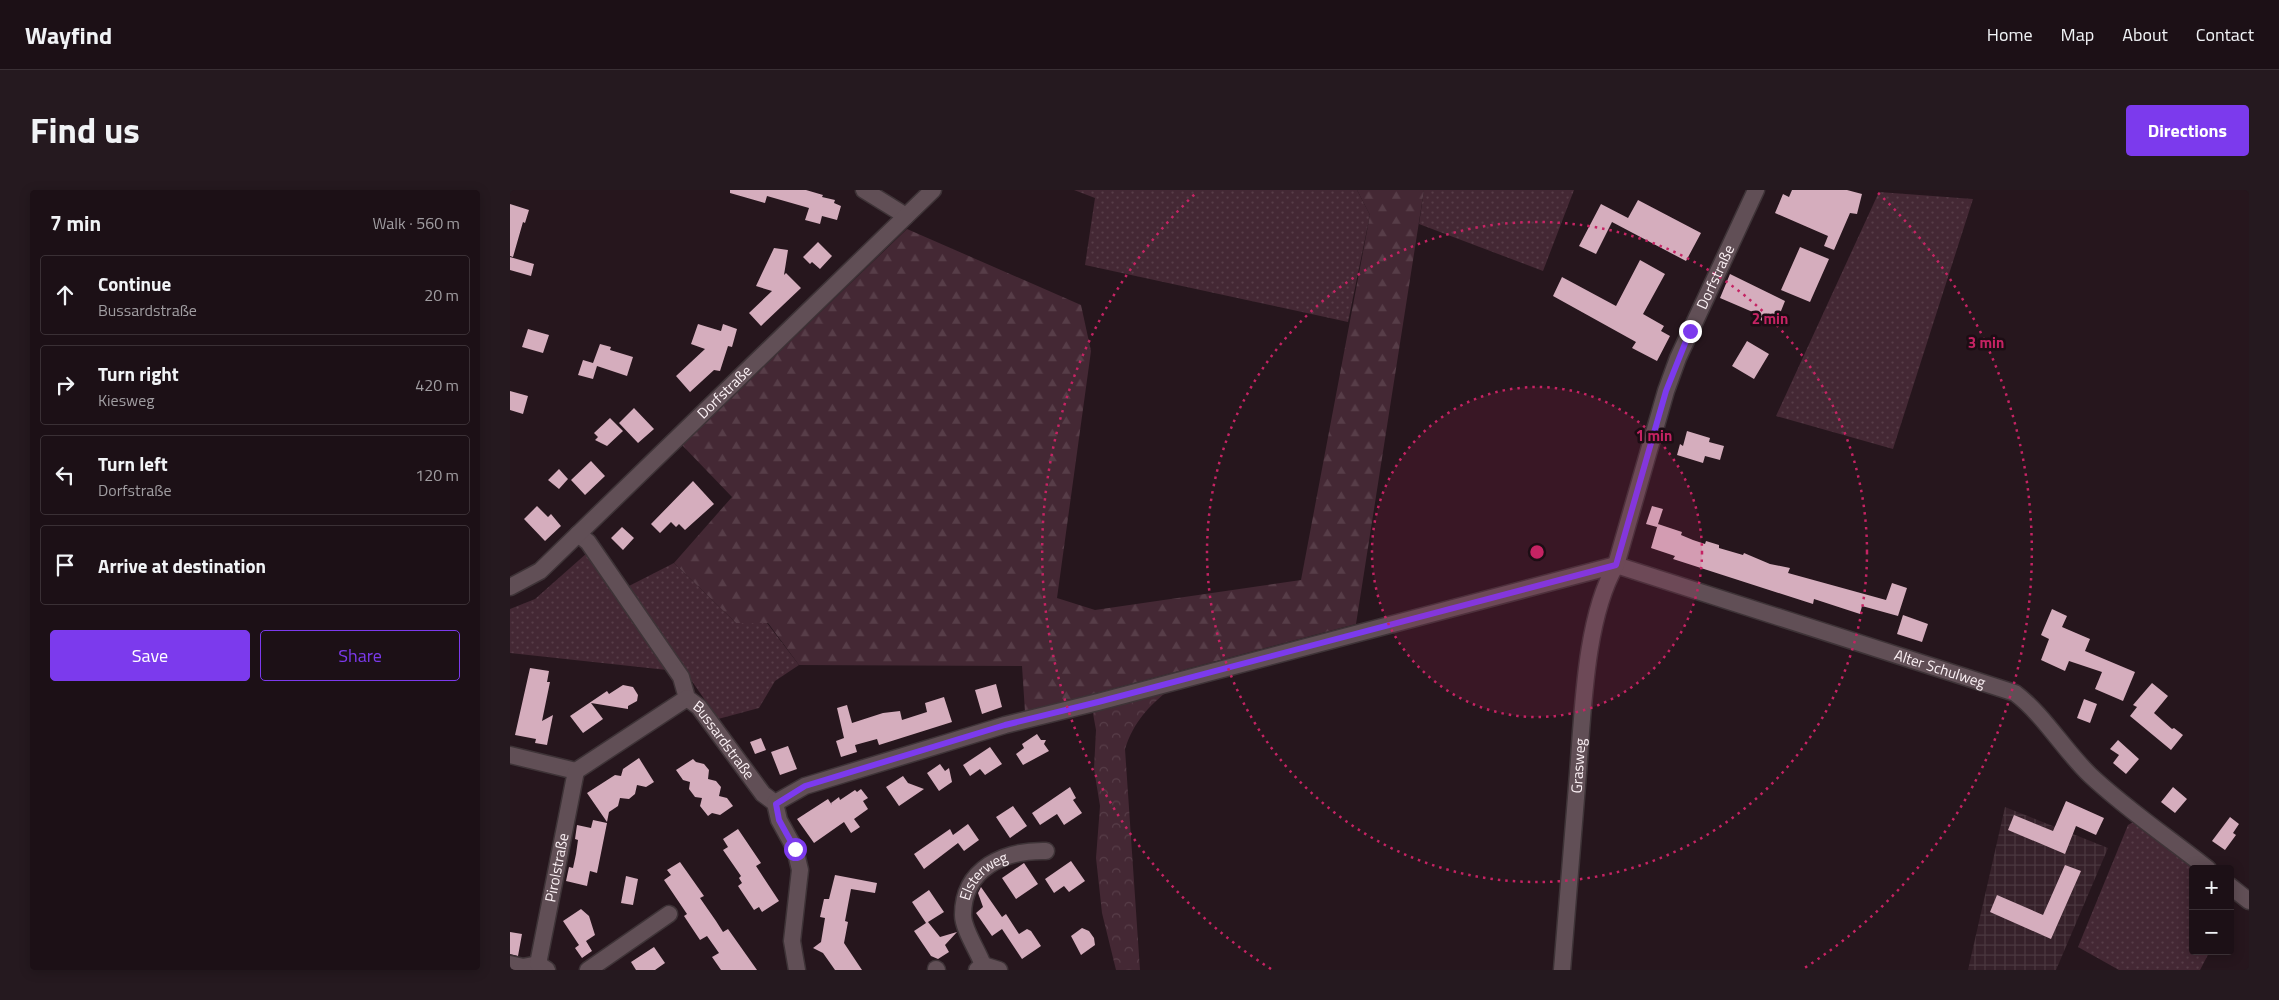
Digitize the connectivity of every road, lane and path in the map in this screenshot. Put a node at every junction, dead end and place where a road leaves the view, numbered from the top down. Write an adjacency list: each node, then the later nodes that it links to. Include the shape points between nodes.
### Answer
1 (864, 190): 4 (street)
2 (933, 190): 4 (street, Dorfstraße)
3 (1756, 190): 6 (street, Dorfstraße, via 1678,358)
4 (906, 216): 5 (street, Dorfstraße)
5 (578, 534): 7 (street, Dorfstraße, via 540,571); 8 (street, Bussardstraße, via 588,542 681,676)
6 (1616, 565): 11 (street, via 1005,725 805,786); 13 (street, Alter Schulweg, via 2014,693 2030,705 2092,777); 23 (street, Grasweg, via 1606,582 1593,635)
7 (510, 587)
8 (687, 698): 10 (street); 11 (street, Bussardstraße, via 699,708 763,794)
9 (510, 755): 10 (street)
10 (576, 771): 18 (street, Pirolstraße)
11 (776, 804): 21 (street, via 779,820 795,849 800,870 792,941)
12 (1046, 851): 19 (street, Elsterweg, via 1007,854 981,871 966,890 963,916)
13 (2203, 865)
14 (2234, 889): 15 (street)
15 (2249, 901)
16 (669, 914): 20 (street)
17 (510, 964): 18 (street, Pirolstraße)
18 (542, 967)
19 (980, 967): 22 (street, Elsterweg)
20 (588, 970)
21 (797, 970)
22 (999, 970)
23 (1562, 970)

